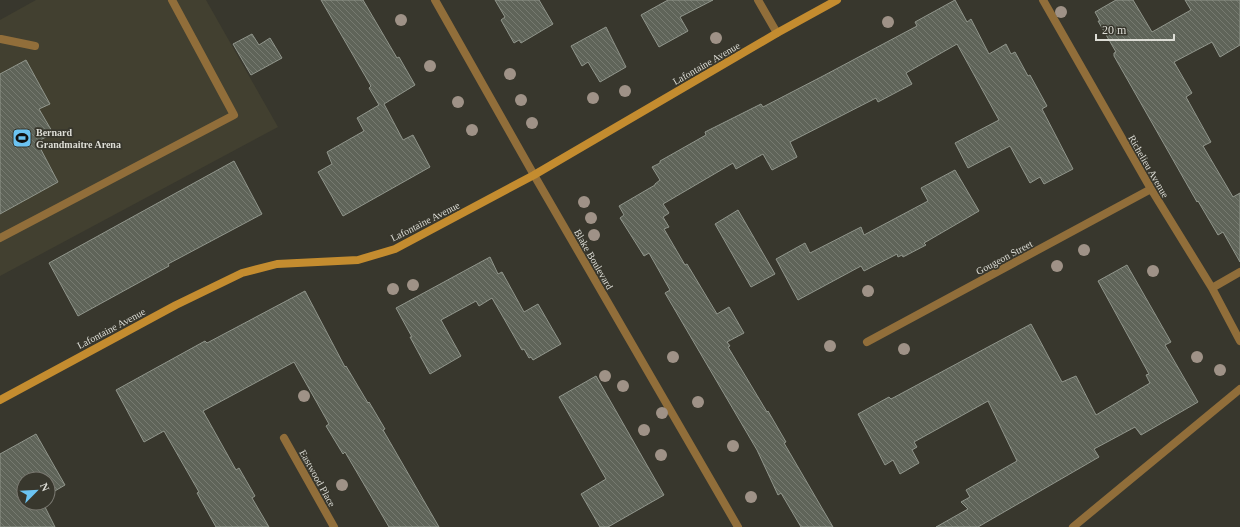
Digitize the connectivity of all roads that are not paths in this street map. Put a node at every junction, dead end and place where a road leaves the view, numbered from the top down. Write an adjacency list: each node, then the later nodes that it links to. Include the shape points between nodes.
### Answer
1 (172, 0): 11 (street, via 234,115)
2 (435, 0): 9 (street, Blake Boulevard)
3 (758, 0): 6 (street)
4 (837, 0): 6 (street, Lafontaine Avenue)
5 (1043, 0): 10 (street, Richelieu Avenue)
6 (777, 33): 9 (street, Lafontaine Avenue)
7 (0, 39): 8 (street)
8 (35, 46)
9 (534, 175): 17 (street, Lafontaine Avenue, via 395,249 358,260 277,264 242,273 176,305); 20 (street, Blake Boulevard)
10 (1150, 189): 13 (street, Richelieu Avenue); 15 (street, Gougeon Street)
11 (0, 238)
12 (1240, 272): 13 (street)
13 (1212, 288): 14 (street, Richelieu Avenue)
14 (1240, 341)
15 (867, 342)
16 (1240, 389): 21 (street)
17 (0, 400)
18 (284, 438): 19 (street, Eastwood Place)
19 (334, 527)
20 (738, 527)
21 (1073, 527)

